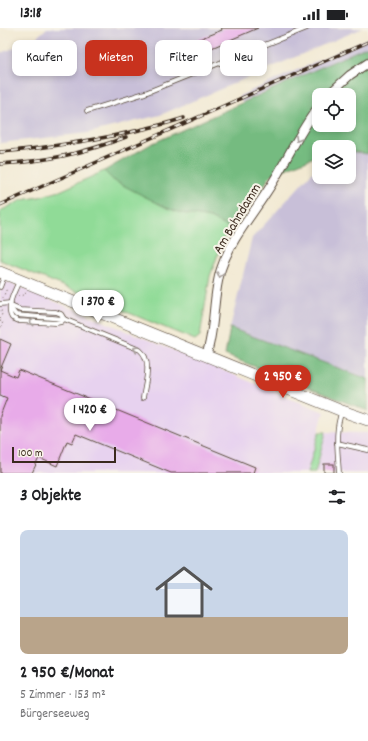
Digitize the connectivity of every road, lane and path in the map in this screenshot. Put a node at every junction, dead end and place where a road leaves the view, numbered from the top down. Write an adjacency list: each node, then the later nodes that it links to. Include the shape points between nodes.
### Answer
1 (307, 28): 4 (lane, via 145,93)
2 (368, 63): 3 (street)
3 (336, 88)
4 (86, 111)
5 (312, 118): 14 (street, Am Bahndamm, one-way to 14, via 228,252 217,286)
6 (3, 273): 7 (street); 8 (lane)
7 (20, 280): 9 (lane); 14 (street)
8 (0, 287)
9 (11, 304): 10 (lane); 11 (lane, via 20,310 56,312); 11 (lane, one-way to 9, via 56,323 15,320 10,314)
10 (0, 306): 12 (path)
11 (64, 319): 15 (lane, one-way to 11, via 147,367 144,353)
12 (0, 320): 13 (path, via 3,322)
13 (0, 328)
14 (206, 356): 16 (street)
15 (142, 398)
16 (342, 411): 17 (street); 18 (lane)
17 (368, 420)
18 (337, 443): 19 (lane); 20 (lane)
19 (368, 450)
20 (339, 473)

